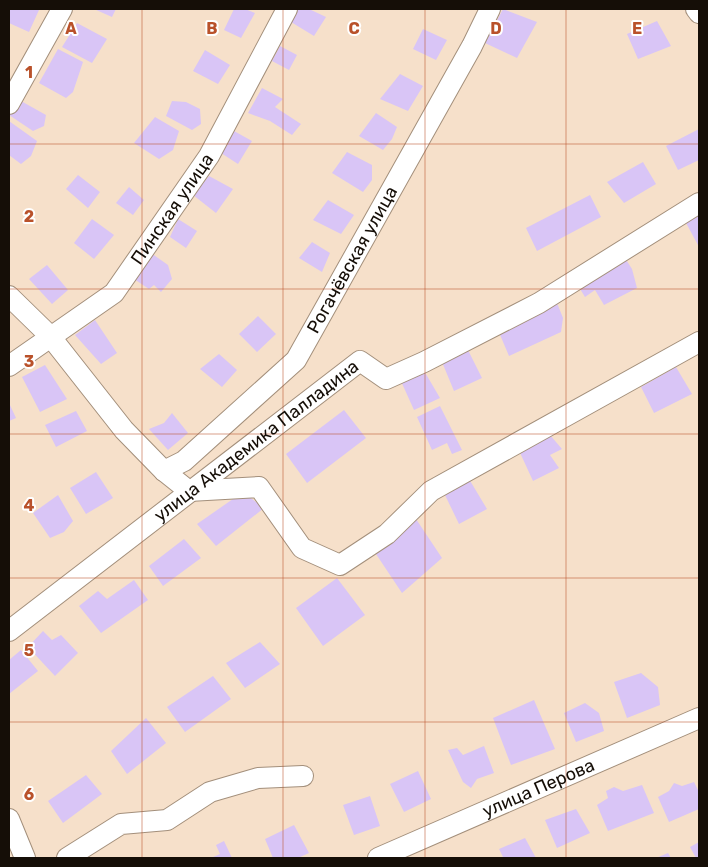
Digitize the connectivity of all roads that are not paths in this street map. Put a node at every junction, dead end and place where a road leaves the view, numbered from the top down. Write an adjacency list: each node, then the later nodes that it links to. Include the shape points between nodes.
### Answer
1 (62, 9): 6 (street)
2 (287, 9): 9 (street, Пинская улица, via 209,156 114,293)
3 (490, 9): 12 (street, Рогачёвская улица, via 296,360 184,461)
4 (696, 9): 5 (street)
5 (699, 13)
6 (9, 104)
7 (699, 203): 13 (street, улица Академика Палладина, via 539,303 424,362 386,379 360,361)
8 (9, 296): 9 (street)
9 (50, 336): 11 (street, Пинская улица); 12 (street, via 124,430)
10 (699, 342): 13 (street, via 431,491 387,534 340,565 302,548 259,487)
11 (9, 366)
12 (164, 471): 13 (street)
13 (189, 491): 14 (street, улица Академика Палладина)
14 (9, 630)
15 (699, 718): 20 (street, улица Перова)
16 (303, 776): 19 (street, via 258,778 210,792 167,820 121,824)
17 (9, 819): 18 (street)
18 (26, 858)
19 (67, 858)
20 (378, 858)

